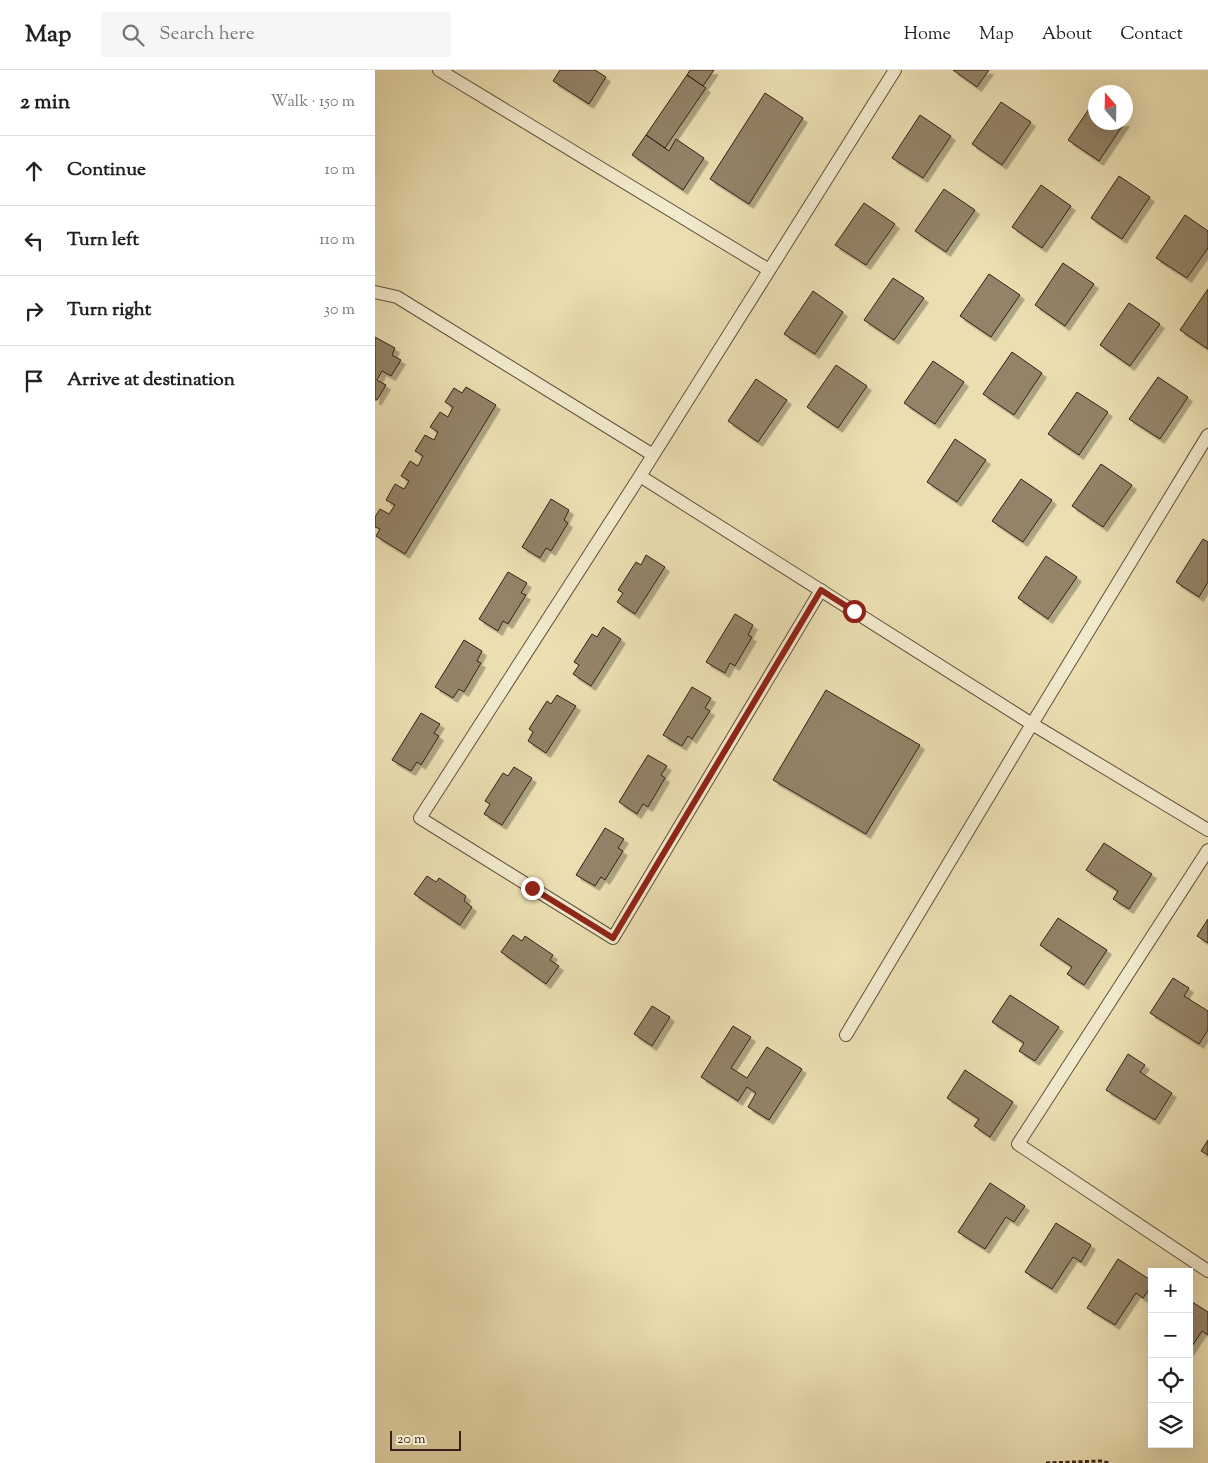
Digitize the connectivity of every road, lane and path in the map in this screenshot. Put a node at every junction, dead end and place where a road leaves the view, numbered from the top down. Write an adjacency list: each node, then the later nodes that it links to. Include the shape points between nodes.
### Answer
1 (439, 70): 3 (lane)
2 (895, 70): 3 (lane)
3 (769, 270): 6 (lane)
4 (375, 292): 6 (lane, via 397,296)
5 (1208, 435): 9 (lane)
6 (653, 455): 7 (lane)
7 (640, 476): 8 (lane); 8 (lane, via 420,818 437,829 613,938)
8 (821, 590): 9 (lane)
9 (1032, 724): 10 (lane); 12 (lane)
10 (1208, 830)
11 (1208, 850): 13 (lane, via 1018,1144)
12 (846, 1035)
13 (1208, 1271)
14 (1046, 1463): 15 (path)
15 (1109, 1463)

